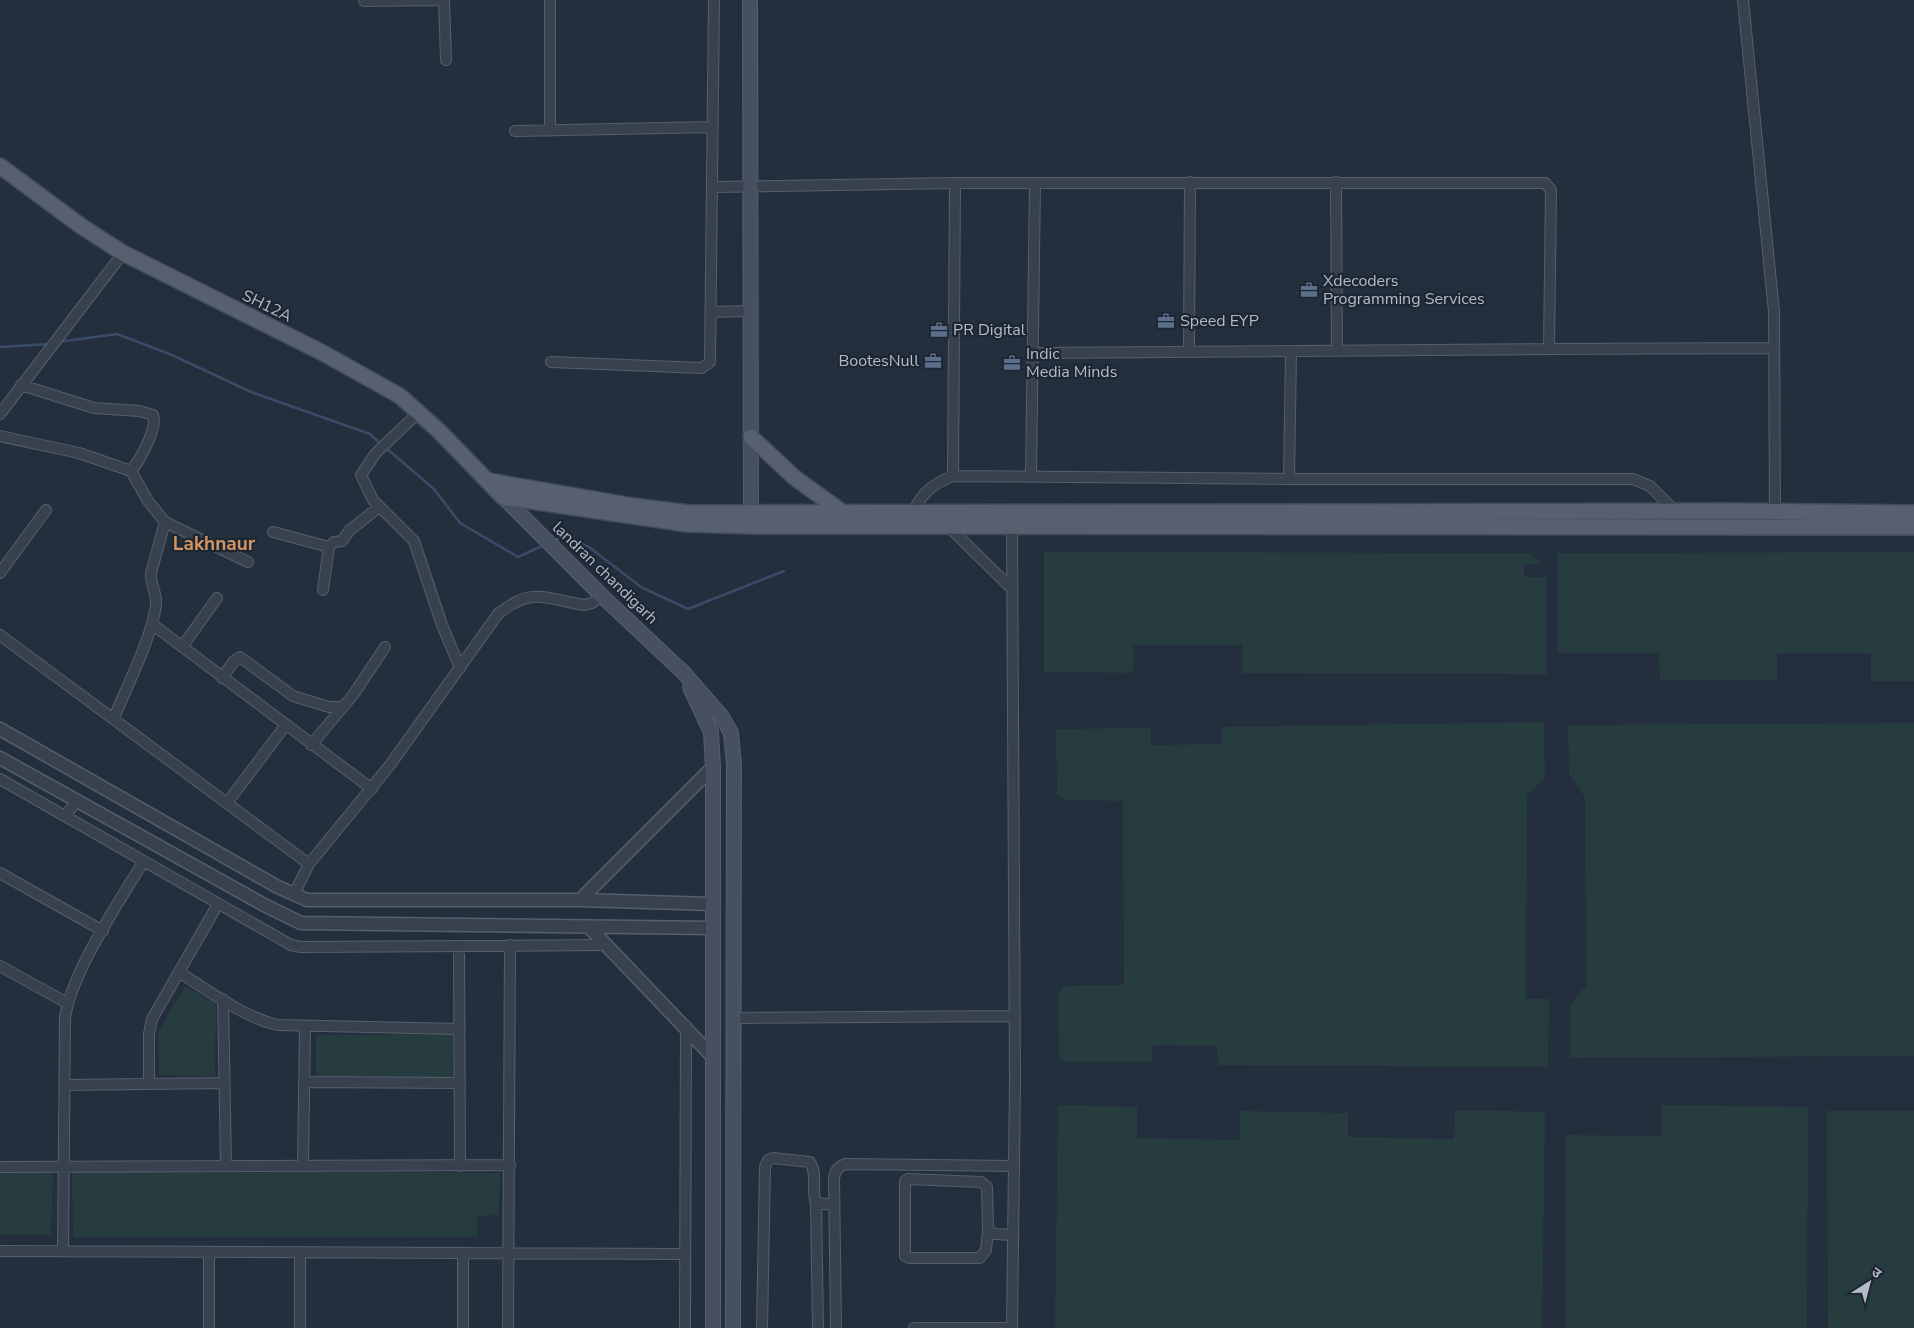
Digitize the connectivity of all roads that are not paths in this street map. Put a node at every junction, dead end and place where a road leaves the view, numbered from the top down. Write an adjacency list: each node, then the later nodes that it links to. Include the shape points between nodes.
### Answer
1 (391, 0): 2 (street); 7 (street)
2 (442, 0): 8 (street)
3 (550, 0): 10 (street)
4 (714, 0): 9 (street)
5 (750, 0): 18 (main road)
6 (1742, 0): 22 (street, via 1774,312)
7 (364, 1)
8 (446, 60)
9 (713, 127): 10 (street); 17 (street)
10 (550, 130): 11 (street)
11 (515, 131)
12 (0, 166): 19 (main road, SH12A / SH12A)
13 (1190, 182): 14 (street); 16 (street); 26 (street)
14 (1336, 182): 23 (street, via 1540,182 1549,185); 24 (street)
15 (955, 183): 16 (street); 18 (street); 35 (street)
16 (1035, 183): 25 (street)
17 (713, 187): 18 (street); 21 (street)
18 (750, 188): 20 (main road)
19 (123, 253): 29 (street); 30 (main road, SH12A / SH12A, via 375,380)
20 (750, 311): 21 (street); 33 (main road)
21 (711, 312): 28 (street, via 711,357 706,367)
22 (1774, 348): 23 (street); 46 (street)
23 (1549, 349): 24 (street)
24 (1337, 350): 27 (street)
25 (1033, 352): 26 (street); 36 (street)
26 (1189, 352): 27 (street)
27 (1291, 352): 37 (street)
28 (551, 362)
29 (20, 385): 31 (street); 34 (street, via 94,408 153,415 146,446)
30 (419, 412): 38 (main road, SH12A / SH12A); 40 (street, via 362,470 361,475)
31 (0, 414)
32 (0, 436): 34 (street, via 79,453)
33 (751, 437): 44 (main road, via 795,478); 47 (main road)
34 (131, 471): 49 (street)
35 (953, 476): 36 (street); 45 (street, via 936,482 926,491)
36 (1031, 477): 37 (street)
37 (1289, 479): 42 (street, via 1633,479 1650,486)
38 (488, 481): 39 (main road, SH12A / SH12A); 47 (main road, via 633,506)
39 (503, 497): 47 (main road, via 688,524); 58 (main road, landran chandigarh)
40 (379, 507): 53 (street, via 350,530 342,541 334,542); 64 (street, via 414,541)
41 (46, 510): 55 (street)
42 (1675, 511): 46 (main road); 48 (main road)
43 (1914, 513): 46 (main road)
44 (845, 514): 45 (main road); 47 (main road)
45 (912, 514): 48 (main road)
46 (1775, 519): 48 (main road); 51 (main road)
47 (751, 520): 50 (main road)
48 (1012, 520): 50 (main road); 56 (street)
49 (165, 522): 54 (street); 60 (street, via 151,573 156,599)
50 (948, 526): 56 (street)
51 (1914, 527)
52 (273, 532): 53 (street)
53 (329, 548): 57 (street)
54 (248, 562)
55 (0, 573)
56 (1012, 589): 96 (street)
57 (323, 590)
58 (602, 596): 64 (street, via 592,604 584,605 534,595 519,600 498,614); 65 (main road, landran chandigarh)
59 (216, 598): 63 (street)
60 (152, 624): 63 (street); 68 (street)
61 (0, 635): 68 (street)
62 (385, 646): 67 (street)
63 (182, 647): 66 (street)
64 (460, 668): 75 (street)
65 (684, 673): 73 (main road, via 711,732); 97 (main road, landran chandigarh, via 722,717 731,733 734,764)
66 (222, 678): 67 (street, via 234,660 240,657 293,696 329,707); 69 (street)
67 (344, 707): 71 (street)
68 (114, 718): 77 (street)
69 (285, 726): 71 (street); 77 (street)
70 (0, 730): 82 (street)
71 (311, 745): 75 (street)
72 (0, 758): 76 (street)
73 (713, 767): 83 (street); 85 (main road)
74 (0, 779): 78 (street)
75 (372, 789): 80 (street)
76 (77, 801): 78 (street); 86 (street, via 301,923)
77 (227, 803): 80 (street)
78 (65, 816): 79 (street)
79 (143, 862): 84 (street); 88 (street)
80 (309, 864): 82 (street)
81 (0, 873): 88 (street)
82 (294, 894): 83 (street, via 307,900 336,902)
83 (580, 900): 85 (street)
84 (218, 904): 91 (street, via 301,947); 93 (street)
85 (713, 904): 87 (main road)
86 (589, 927): 87 (street); 90 (street)
87 (713, 928): 101 (main road)
88 (103, 931): 95 (street)
89 (510, 945): 90 (street); 91 (street); 110 (street)
90 (607, 945): 98 (street)
91 (459, 946): 100 (street)
92 (0, 966): 95 (street)
93 (179, 972): 94 (street); 105 (street, via 150,1027)
94 (223, 999): 99 (street, via 270,1024); 103 (street)
95 (67, 1003): 106 (street)
96 (1015, 1016): 97 (street); 111 (street)
97 (734, 1018): 131 (main road, landran chandigarh)
98 (686, 1026): 101 (street); 124 (street)
99 (305, 1028): 100 (street); 102 (street)
100 (460, 1029): 104 (street)
101 (713, 1057): 130 (main road)
102 (304, 1082): 104 (street); 108 (street)
103 (224, 1083): 105 (street); 107 (street)
104 (460, 1083): 109 (street)
105 (149, 1084): 106 (street)
106 (64, 1085): 113 (street)
107 (226, 1166): 108 (street); 113 (street)
108 (303, 1166): 109 (street)
109 (460, 1166): 110 (street)
110 (510, 1166): 123 (street)
111 (1014, 1166): 115 (street, via 846,1164 835,1172); 117 (street)
112 (0, 1167): 113 (street)
113 (64, 1167): 118 (street)
114 (816, 1203): 115 (street); 132 (street, via 814,1167 810,1162 768,1160 764,1167); 133 (street)
115 (834, 1205): 134 (street)
116 (988, 1230): 116 (street, via 987,1187 982,1182 905,1181 905,1256 980,1258 986,1250); 117 (street)
117 (1013, 1236): 137 (street)
118 (63, 1250): 119 (street); 120 (street)
119 (0, 1251)
120 (209, 1252): 121 (street); 125 (street)
121 (300, 1252): 122 (street); 126 (street)
122 (462, 1253): 123 (street); 127 (street)
123 (509, 1253): 124 (street); 128 (street)
124 (684, 1254): 129 (street)
125 (209, 1328)
126 (300, 1328)
127 (463, 1328)
128 (508, 1328)
129 (684, 1328)
130 (713, 1328)
131 (733, 1328)
132 (762, 1328)
133 (818, 1328)
134 (836, 1328)
135 (914, 1328): 136 (street)
136 (989, 1328): 137 (street)
137 (1012, 1328)

